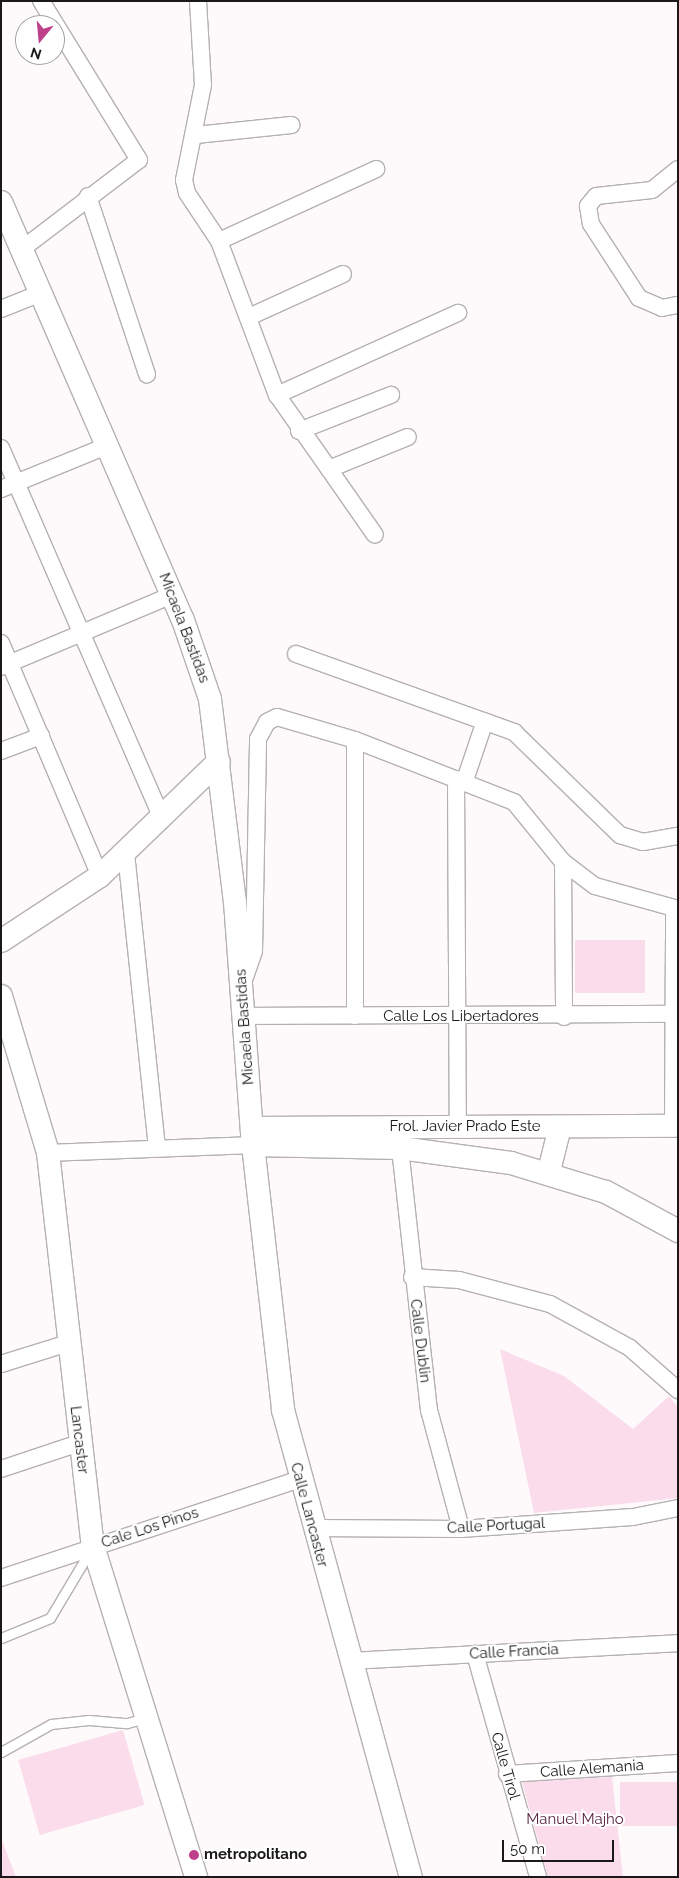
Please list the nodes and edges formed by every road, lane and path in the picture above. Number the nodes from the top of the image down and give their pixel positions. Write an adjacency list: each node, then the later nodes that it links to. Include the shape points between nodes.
1 (198, 1): 4 (street, via 203,85)
2 (43, 3): 7 (street, via 138,151 136,166)
3 (291, 125): 4 (street)
4 (196, 135): 9 (street, via 184,180 186,193)
5 (376, 169): 9 (street)
6 (678, 169): 13 (street, via 652,190 596,196 588,206 591,224 639,298 662,308)
7 (88, 196): 10 (street); 17 (street)
8 (1, 202): 10 (street, Micaela Bastidas)
9 (219, 240): 16 (street)
10 (22, 249): 12 (street, Micaela Bastidas)
11 (343, 274): 16 (street)
12 (41, 293): 14 (street); 22 (street, Micaela Bastidas)
13 (678, 305)
14 (1, 309)
15 (458, 313): 18 (street)
16 (251, 316): 18 (street)
17 (147, 374)
18 (277, 394): 20 (street)
19 (391, 395): 20 (street)
20 (299, 431): 24 (street)
21 (408, 437): 24 (street)
22 (109, 446): 25 (street); 27 (street, Micaela Bastidas)
23 (1, 448): 25 (street)
24 (329, 469): 26 (street)
25 (8, 485): 28 (street)
26 (375, 535)
27 (172, 595): 28 (street); 36 (street, Micaela Bastidas, via 205,680)
28 (83, 632): 31 (street); 38 (street)
29 (1, 643): 31 (street)
30 (296, 654): 32 (street)
31 (6, 665): 33 (street)
32 (484, 721): 37 (street); 39 (street, via 514,732 540,753 578,797 620,835 643,842)
33 (41, 736): 35 (street); 42 (street)
34 (355, 740): 37 (street); 45 (street, via 277,717 262,729 254,951); 49 (street)
35 (1, 751)
36 (219, 761): 38 (street); 45 (street, Micaela Bastidas)
37 (460, 781): 41 (street, via 514,802); 50 (street)
38 (162, 818): 40 (street)
39 (678, 836)
40 (126, 853): 42 (street); 56 (street)
41 (563, 862): 43 (street, via 595,886); 51 (street)
42 (100, 876): 44 (street)
43 (676, 909): 47 (street)
44 (1, 941)
45 (242, 984): 48 (street, Micaela Bastidas)
46 (1, 996): 58 (street, Lancaster)
47 (674, 1014): 51 (street, Calle Los Libertadores); 52 (street)
48 (244, 1016): 49 (street, Calle Los Libertadores); 55 (street, Micaela Bastidas)
49 (355, 1016): 50 (street, Calle Los Libertadores)
50 (456, 1017): 51 (street, Calle Los Libertadores); 54 (street)
51 (564, 1017)
52 (676, 1126): 53 (street, Frol. Javier Prado Este)
53 (560, 1127): 54 (street, Frol. Javier Prado Este); 59 (street)
54 (458, 1128): 55 (street, Frol. Javier Prado Este)
55 (252, 1136): 56 (street); 57 (street); 67 (street, Calle Lancaster, via 283,1410)
56 (157, 1148): 58 (street)
57 (400, 1148): 59 (street); 61 (street, Calle Dublin)
58 (48, 1153): 62 (street, Lancaster)
59 (549, 1171): 60 (street, via 606,1192)
60 (678, 1231)
61 (412, 1277): 64 (street, via 459,1280 550,1304 630,1348); 70 (street, Calle Dublin, via 429,1410)
62 (68, 1343): 63 (street); 65 (street, Lancaster)
63 (1, 1364)
64 (678, 1390)
65 (80, 1443): 66 (street); 71 (street, Lancaster)
66 (1, 1469)
67 (298, 1480): 69 (street, Calle Lancaster); 71 (street, Cale Los Pinos)
68 (678, 1508): 70 (street, Calle Portugal, via 633,1517)
69 (313, 1528): 70 (street, Calle Portugal); 76 (street, Calle Lancaster)
70 (461, 1529)
71 (93, 1546): 72 (street, Cale Los Pinos); 73 (lane, via 50,1618); 77 (street, Lancaster)
72 (1, 1578)
73 (1, 1638)
74 (678, 1643): 75 (street, Calle Francia)
75 (475, 1654): 76 (street, Calle Francia); 80 (street, Calle Tirol)
76 (349, 1661): 82 (street, Calle Lancaster)
77 (146, 1718): 78 (lane, via 127,1723 89,1720 51,1724); 81 (street, Lancaster)
78 (1, 1752)
79 (678, 1763): 80 (street, Calle Alemania)
80 (507, 1774): 83 (street, Calle Tirol)
81 (196, 1877)
82 (410, 1877)
83 (538, 1877)

